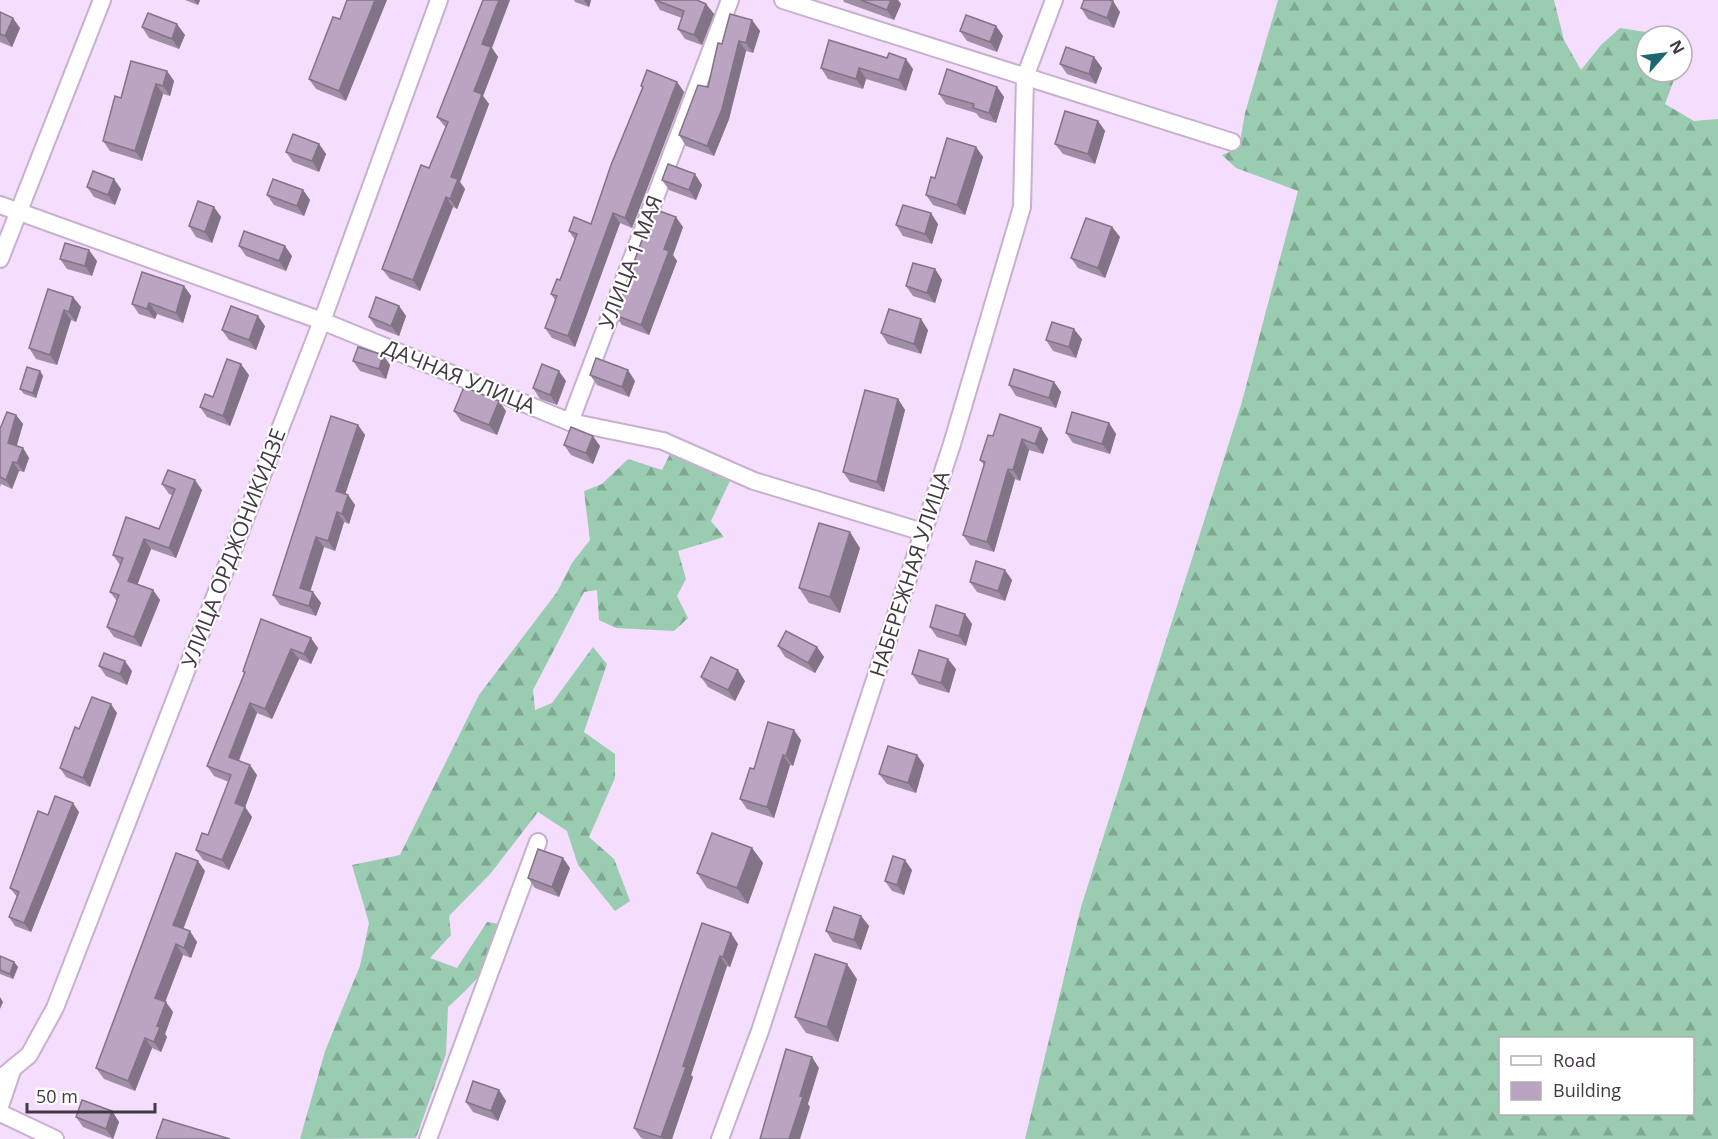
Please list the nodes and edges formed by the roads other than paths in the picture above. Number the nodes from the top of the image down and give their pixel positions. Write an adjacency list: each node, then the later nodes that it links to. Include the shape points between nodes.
1 (102, 0): 10 (street)
2 (438, 0): 12 (street, УЛИЦА ОРДЖОНИКИДЗЕ)
3 (730, 0): 13 (street, УЛИЦА 1 МАЯ)
4 (783, 0): 6 (street)
5 (1054, 0): 7 (street, НАБЕРЕЖНАЯ УЛИЦА)
6 (807, 4): 7 (street)
7 (1025, 77): 8 (street); 14 (street, НАБЕРЕЖНАЯ УЛИЦА, via 1022,207)
8 (1232, 142)
9 (0, 205): 10 (street, ДАЧНАЯ УЛИЦА)
10 (19, 211): 11 (street); 12 (street, ДАЧНАЯ УЛИЦА)
11 (0, 259)
12 (322, 321): 13 (street, ДАЧНАЯ УЛИЦА); 16 (street, УЛИЦА ОРДЖОНИКИДЗЕ, via 55,1008 29,1055)
13 (570, 422): 14 (street, ДАЧНАЯ УЛИЦА, via 663,441 754,481)
14 (923, 532): 22 (street, НАБЕРЕЖНАЯ УЛИЦА, via 760,1031)
15 (538, 842): 21 (street)
16 (14, 1068): 17 (street, УЛИЦА ОРДЖОНИКИДЗЕ); 18 (street)
17 (0, 1079)
18 (0, 1106)
19 (0, 1113): 20 (street)
20 (55, 1139)
21 (428, 1139)
22 (720, 1139)

